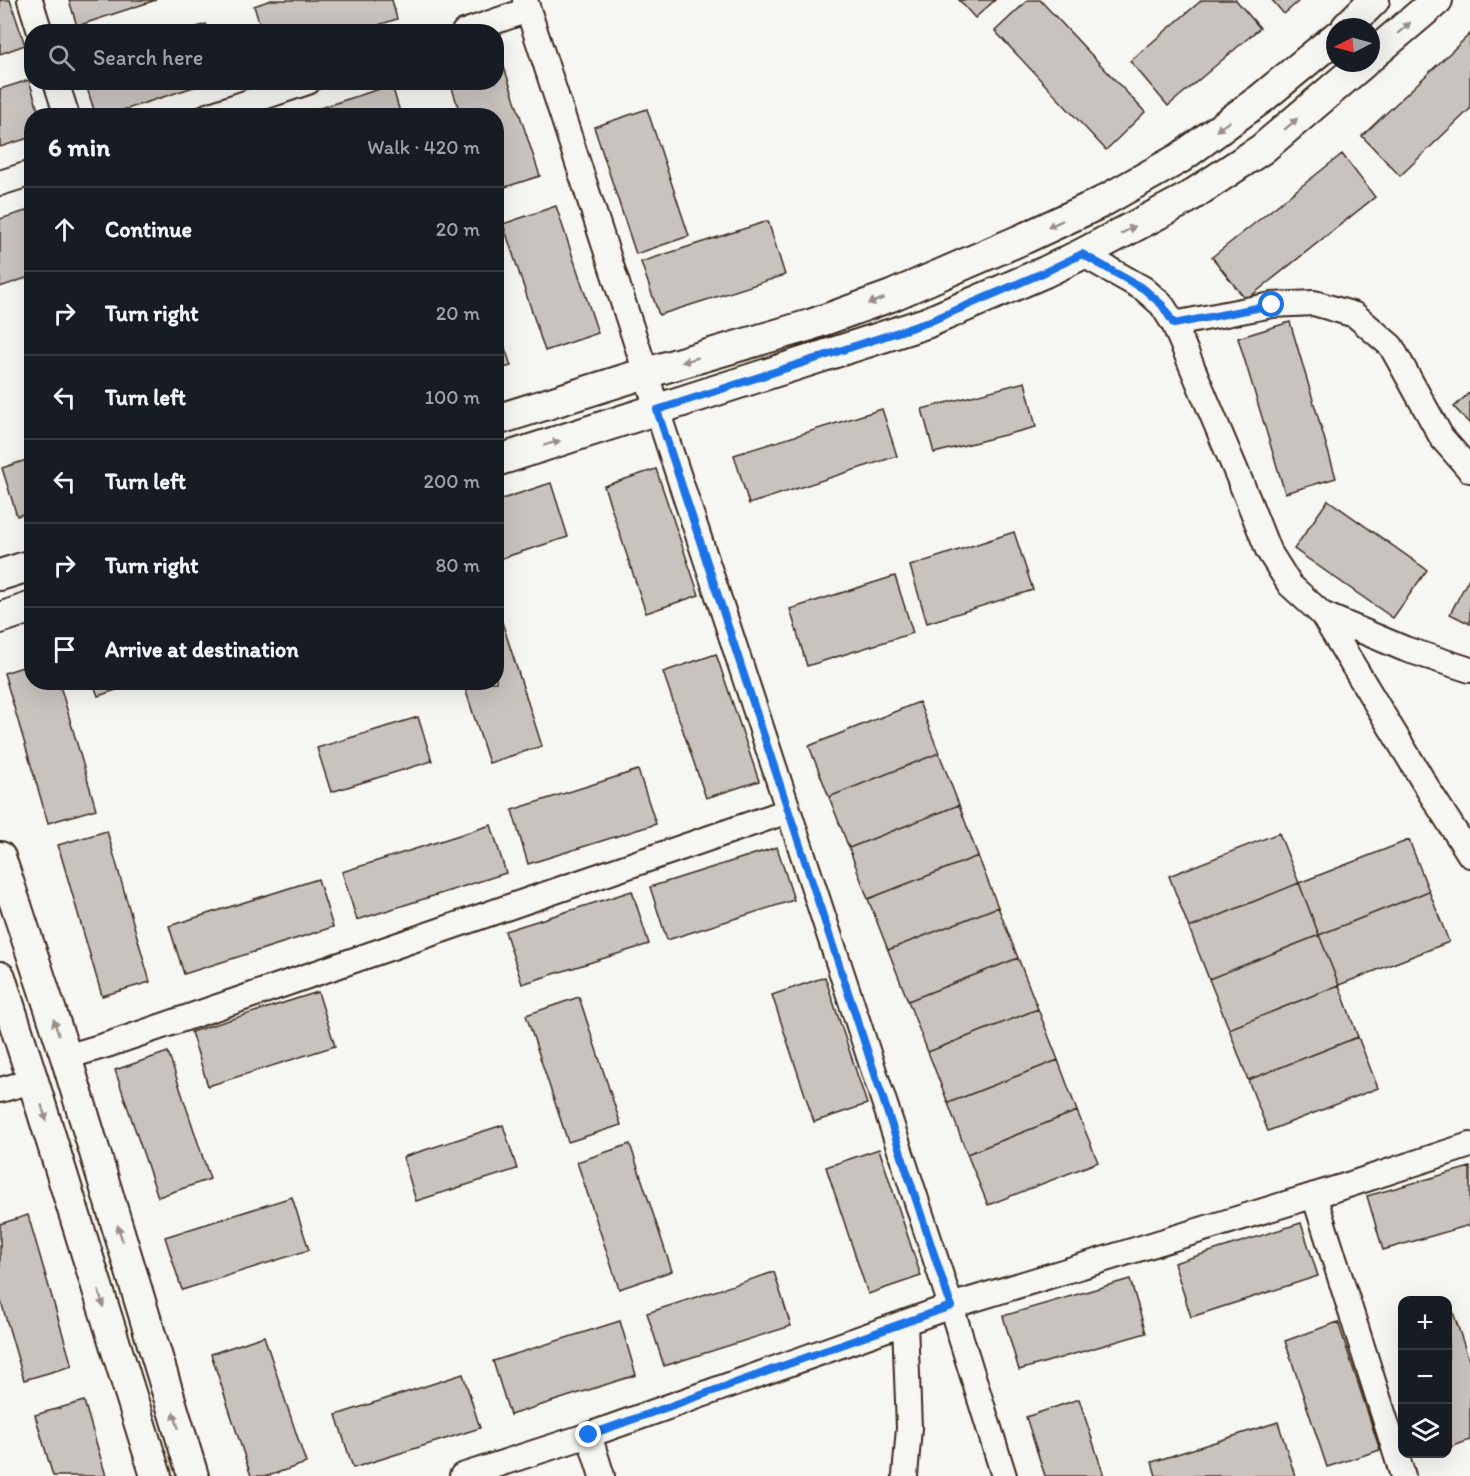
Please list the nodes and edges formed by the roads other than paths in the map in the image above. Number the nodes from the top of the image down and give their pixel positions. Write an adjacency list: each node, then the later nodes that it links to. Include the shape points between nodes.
1 (30, 0): 6 (street)
2 (1374, 0): 5 (street)
3 (1437, 0): 9 (street, one-way to 3)
4 (527, 5): 7 (street); 19 (street)
5 (1356, 18)
6 (38, 24)
7 (483, 24)
8 (1326, 46): 19 (street, one-way to 19, via 1262,99 1180,158 1100,203 891,296 810,325)
9 (1380, 48)
10 (1352, 72): 17 (street, one-way to 10, via 1186,199 1262,149)
11 (59, 90): 13 (street)
12 (284, 90): 14 (street)
13 (64, 108)
14 (231, 108)
15 (24, 176): 16 (street)
16 (0, 183)
17 (1082, 254): 18 (street, via 1144,289 1162,305); 20 (street, via 926,323)
18 (1174, 324): 23 (street, via 1272,305 1314,303 1355,315 1391,346 1442,438); 27 (street, via 1268,550 1290,585)
19 (646, 373): 20 (street); 21 (street)
20 (657, 410): 22 (street, one-way to 20); 30 (street)
21 (504, 417)
22 (504, 458)
23 (1470, 470)
24 (24, 568): 25 (street)
25 (0, 575)
26 (24, 610): 28 (street)
27 (1322, 614): 29 (street, via 1405,649); 31 (street)
28 (0, 618)
29 (1470, 670)
30 (788, 811): 34 (street); 39 (street)
31 (1470, 855)
32 (0, 857): 34 (street, one-way to 32)
33 (0, 977): 35 (street)
34 (66, 1057): 43 (street, one-way to 34)
35 (33, 1080): 36 (street); 42 (street, one-way to 42)
36 (0, 1090)
37 (1470, 1145): 38 (street)
38 (1314, 1195): 39 (street); 48 (street)
39 (951, 1306): 40 (street); 47 (street)
40 (905, 1323): 41 (street); 46 (street, via 909,1428)
41 (589, 1435): 44 (street); 45 (street)
42 (156, 1476)
43 (193, 1476)
44 (462, 1476)
45 (602, 1476)
46 (905, 1476)
47 (1004, 1476)
48 (1403, 1476)

